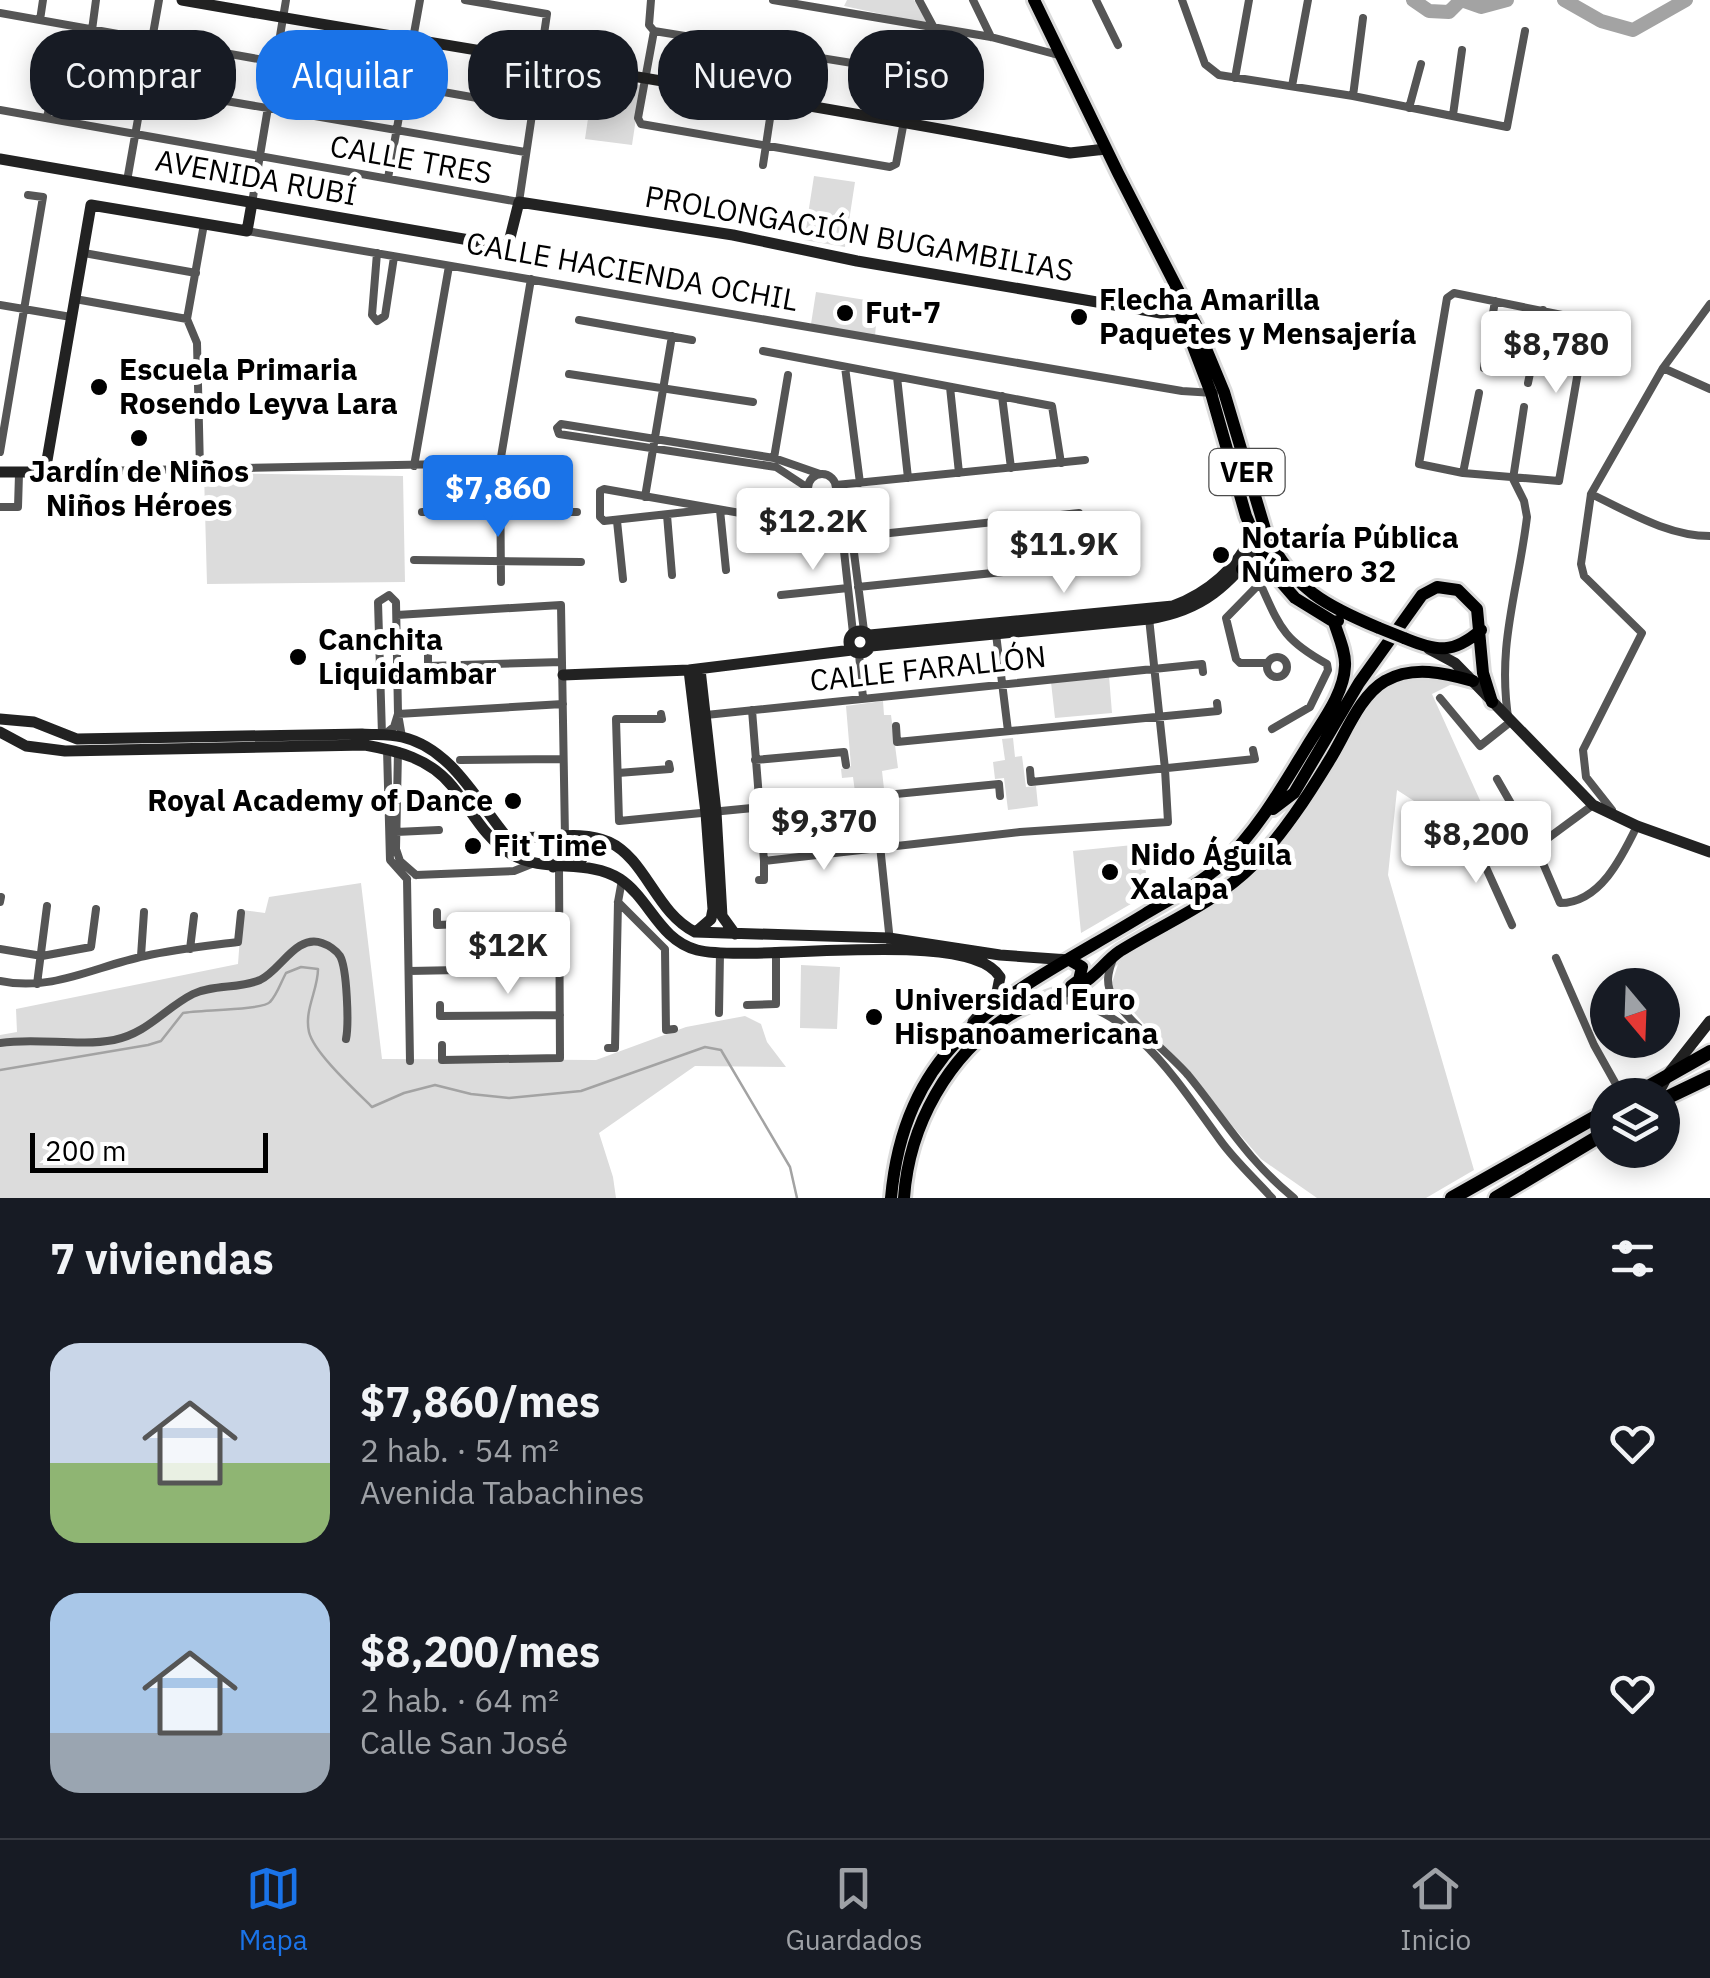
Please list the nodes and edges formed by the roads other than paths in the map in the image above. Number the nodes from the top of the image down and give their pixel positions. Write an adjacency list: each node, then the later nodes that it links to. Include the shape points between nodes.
1 (44, 0): 23 (street)
2 (96, 0): 26 (street)
3 (159, 0): 27 (street)
4 (182, 0): 21 (street)
5 (286, 0): 21 (street)
6 (420, 0): 30 (street)
7 (466, 0): 31 (street, via 547,14)
8 (651, 0): 24 (street)
9 (773, 0): 17 (street)
10 (841, 0): 19 (street)
11 (919, 0): 25 (street)
12 (973, 0): 34 (street)
13 (1096, 0): 35 (street)
14 (1182, 0): 42 (street, via 1205,64)
15 (1249, 0): 42 (street)
16 (1308, 0): 44 (street)
17 (781, 1): 19 (street)
18 (1036, 1): 37 (main road)
19 (834, 10): 25 (street)
20 (0, 13): 23 (street)
21 (283, 18): 28 (street); 29 (street)
22 (1363, 18): 45 (street)
23 (40, 20): 26 (street)
24 (652, 28): 32 (street); 41 (street)
25 (934, 28): 34 (street)
26 (92, 30)
27 (154, 30)
28 (281, 30)
29 (354, 30)
30 (415, 30)
31 (545, 30)
32 (663, 30)
33 (1525, 31): 50 (street, via 1507,127)
34 (991, 38): 37 (street)
35 (1118, 45)
36 (1462, 50): 50 (street)
37 (1062, 56): 62 (main road)
38 (828, 60): 58 (street, via 911,74)
39 (1420, 64): 47 (street)
40 (638, 76): 41 (street)
41 (644, 77): 43 (street); 61 (street, via 638,122)
42 (1235, 78): 44 (street)
43 (658, 79)
44 (1292, 86): 45 (street)
45 (1353, 96): 47 (street)
46 (828, 108): 58 (street)
47 (1409, 108): 50 (street)
48 (0, 110): 49 (street, CALLE TRES)
49 (30, 115)
50 (1453, 115)
51 (57, 120): 60 (street, CALLE TRES)
52 (138, 120): 60 (street)
53 (266, 120): 64 (street)
54 (326, 120): 59 (street)
55 (398, 120): 59 (street)
56 (531, 120): 63 (street)
57 (771, 120): 61 (street)
58 (904, 122): 61 (street, via 894,166); 62 (street, via 1070,153)
59 (396, 132): 63 (street); 67 (street)
60 (135, 134): 64 (street, CALLE TRES); 68 (street)
61 (767, 145): 66 (street)
62 (1106, 149): 86 (main road)
63 (526, 152): 70 (street)
64 (260, 156): 67 (street, CALLE TRES); 71 (street)
65 (0, 159): 68 (street, AVENIDA RUBÍ)
66 (763, 164)
67 (388, 178): 70 (street, CALLE TRES)
68 (127, 180): 71 (street, AVENIDA RUBÍ)
69 (28, 195): 84 (street, via 43,197)
70 (519, 202): 71 (street, AVENIDA RUBÍ, via 504,246); 86 (street, PROLONGACIÓN BUGAMBILIAS, via 1161,313)
71 (252, 203): 73 (street)
72 (204, 224): 73 (street, CALLE HACIENDA OCHIL); 75 (street, CALLE HACIENDA OCHIL, via 90,205); 78 (street)
73 (247, 231): 74 (street, CALLE HACIENDA OCHIL)
74 (377, 253): 76 (street, CALLE HACIENDA OCHIL); 76 (street, via 372,315 378,320 385,316)
75 (84, 254): 78 (street); 80 (street)
76 (394, 256): 77 (street, CALLE HACIENDA OCHIL)
77 (449, 266): 79 (street, CALLE HACIENDA OCHIL); 115 (street)
78 (196, 274): 88 (street)
79 (531, 279): 103 (street, CALLE HACIENDA OCHIL); 113 (street)
80 (75, 299): 87 (street); 88 (street)
81 (1494, 301): 85 (street); 94 (street); 123 (street, via 1450,294 1437,352 1418,461)
82 (1710, 304): 95 (street)
83 (0, 305): 84 (street)
84 (24, 309): 87 (street); 109 (street)
85 (1542, 310): 99 (street); 125 (street, via 1588,323 1562,478)
86 (1185, 311): 103 (main road, VER)
87 (72, 317): 119 (street)
88 (187, 319): 116 (street, via 197,343)
89 (579, 320): 90 (street)
90 (672, 336): 91 (street); 101 (street)
91 (692, 340)
92 (763, 351): 93 (street)
93 (844, 367): 98 (street); 126 (street)
94 (1484, 368)
95 (1663, 368): 102 (street); 129 (street)
96 (569, 374): 101 (street)
97 (788, 374): 111 (street)
98 (897, 376): 100 (street); 124 (street)
99 (1528, 383)
100 (950, 386): 105 (street); 120 (street)
101 (662, 388): 106 (street); 108 (street)
102 (1710, 389)
103 (1217, 393): 143 (main road, VER)
104 (1479, 393): 123 (street)
105 (1002, 396): 114 (street, via 1054,409); 117 (street)
106 (752, 402)
107 (1524, 407): 125 (street)
108 (654, 444): 108 (street, via 560,424 558,428 560,434); 110 (street); 130 (street)
109 (0, 452)
110 (744, 458): 111 (street); 127 (street)
111 (774, 458): 122 (street)
112 (1086, 460): 114 (street)
113 (500, 463): 115 (street); 134 (street)
114 (1060, 463): 117 (street)
115 (414, 466): 116 (street)
116 (200, 468): 119 (street)
117 (1011, 468): 120 (street)
118 (0, 472): 121 (street)
119 (44, 472): 121 (street)
120 (959, 473): 124 (street)
121 (19, 474): 132 (street, via 18,507)
122 (820, 474): 127 (street); 128 (street, via 829,475)
123 (1463, 474): 125 (street)
124 (908, 478): 126 (street)
125 (1513, 479): 188 (street, via 1526,517 1503,663)
126 (860, 483): 128 (street)
127 (808, 488): 131 (street)
128 (836, 490): 131 (street); 142 (street)
129 (1592, 494): 141 (street, via 1662,527); 215 (street, via 1584,576 1642,633 1582,750 1586,777)
130 (645, 497): 133 (street); 140 (street, via 601,490 601,520)
131 (820, 502): 148 (street, via 837,522)
132 (0, 507)
133 (717, 509): 138 (street); 139 (street); 150 (street)
134 (499, 511): 135 (street); 136 (street); 144 (street)
135 (422, 512)
136 (577, 512)
137 (1079, 513): 142 (street)
138 (746, 514)
139 (666, 515): 140 (street); 152 (street)
140 (617, 521): 153 (street)
141 (1710, 536)
142 (852, 537): 148 (street)
143 (1259, 539): 149 (street); 151 (main road, VER); 157 (main road, VER); 159 (street, via 1206,590)
144 (501, 559): 145 (street); 146 (street); 154 (street)
145 (414, 560)
146 (581, 562)
147 (1089, 563): 156 (street)
148 (851, 564): 156 (street)
149 (1242, 569): 151 (main road); 159 (street, via 1184,613)
150 (726, 570)
151 (1270, 570): 155 (street); 157 (main road, VER)
152 (672, 575)
153 (623, 579)
154 (501, 582)
155 (1259, 582): 169 (street, via 1226,618 1236,659); 190 (street, via 1282,632 1328,670 1310,708)
156 (853, 587): 158 (street); 165 (street)
157 (1299, 592): 161 (main road, VER); 162 (main road, VER)
158 (781, 595)
159 (1148, 614): 164 (street); 165 (street); 171 (street)
160 (397, 615): 170 (street, via 562,606); 182 (street); 193 (street, via 394,597 383,596)
161 (1355, 618): 162 (main road); 166 (main road, bridge)
162 (1334, 622): 214 (main road, via 1342,680)
163 (1481, 630): 166 (main road, via 1450,649); 178 (main road); 201 (main road, via 1477,609 1458,590 1437,587 1422,595 1359,683)
164 (996, 634): 165 (street); 175 (street)
165 (864, 636): 168 (street, via 866,652); 168 (street, via 849,644)
166 (1425, 646): 174 (street)
167 (428, 652): 170 (street, via 428,666)
168 (856, 652): 172 (street); 176 (street)
169 (1267, 662)
170 (563, 668): 172 (street); 180 (street)
171 (1155, 668): 173 (street, CALLE FARALLÓN, via 1202,664); 175 (street, CALLE FARALLÓN); 185 (street)
172 (694, 669): 184 (street); 212 (street)
173 (1203, 672)
174 (1473, 681): 178 (street); 201 (main road, via 1428,671 1384,682)
175 (1002, 683): 176 (street, CALLE FARALLÓN); 191 (street)
176 (864, 698): 181 (street, CALLE FARALLÓN)
177 (1440, 698): 188 (street, via 1480,746)
178 (1492, 702): 188 (street)
179 (1217, 703): 185 (street, via 1218,711)
180 (563, 704): 182 (street); 198 (street)
181 (752, 710): 184 (street, CALLE FARALLÓN); 200 (street)
182 (398, 714): 193 (street); 194 (street)
183 (662, 714): 206 (street, via 616,719)
184 (706, 715): 212 (street)
185 (1160, 716): 191 (street); 204 (street)
186 (0, 719): 187 (street)
187 (30, 723): 193 (street, via 77,739); 195 (street)
188 (1510, 723): 210 (street)
189 (896, 726): 191 (street, via 897,742)
190 (1272, 729)
191 (1008, 730)
192 (0, 732): 195 (street)
193 (382, 735): 194 (street)
194 (402, 736): 220 (street, via 458,772 506,836)
195 (26, 746): 196 (street)
196 (392, 750): 219 (street); 226 (street, via 433,768 488,835); 229 (street, via 390,860)
197 (1254, 750): 204 (street, via 1255,758)
198 (563, 758): 199 (street); 220 (street)
199 (460, 760)
200 (755, 760): 203 (street, via 844,752); 211 (street)
201 (1321, 763): 214 (main road); 245 (main road, via 1274,841 1230,886)
202 (669, 764): 206 (street, via 670,770)
203 (846, 765)
204 (1165, 769): 205 (street, via 1031,782); 222 (street, via 1168,822)
205 (1030, 770)
206 (618, 773): 212 (street, via 620,822)
207 (1497, 779): 216 (street)
208 (1000, 796): 209 (street, via 999,784)
209 (875, 798): 211 (street); 222 (street)
210 (1592, 804): 215 (street); 223 (street)
211 (760, 809): 212 (street); 225 (street)
212 (711, 813): 242 (street, via 713,909); 244 (street, via 722,916)
213 (1487, 815): 221 (street)
214 (1264, 816): 235 (main road, via 1220,866)
215 (1618, 817): 217 (street)
216 (1522, 822): 221 (street); 223 (street)
217 (1637, 826): 223 (street, via 1606,878 1584,897 1560,903); 224 (street)
218 (439, 830): 219 (street)
219 (396, 832): 229 (street, via 400,861)
220 (565, 838): 227 (street, via 582,846); 228 (street, via 550,849); 242 (street, via 611,842 678,924)
221 (1498, 838): 241 (street, via 1478,850)
222 (881, 847): 225 (street); 246 (street)
223 (1536, 847)
224 (1710, 852)
225 (764, 860): 231 (street)
226 (534, 864): 228 (street); 229 (street)
227 (576, 866): 228 (street); 230 (street)
228 (556, 867): 240 (street)
229 (412, 877): 259 (street)
230 (622, 880): 232 (street); 251 (street, via 678,942)
231 (759, 880)
232 (618, 902): 270 (street, via 665,949 666,1030); 274 (street, via 615,1048)
233 (47, 906): 254 (street)
234 (96, 909): 254 (street, via 91,947)
235 (1152, 910): 245 (main road, via 1162,910 1165,918); 257 (main road)
236 (144, 912): 255 (street)
237 (437, 912): 240 (street, via 438,924)
238 (241, 913): 248 (street, via 238,942)
239 (194, 916): 248 (street)
240 (558, 920): 258 (street)
241 (1512, 925)
242 (695, 932): 243 (street)
243 (715, 933): 244 (street); 251 (street)
244 (735, 934): 246 (street)
245 (1142, 938): 253 (main road)
246 (890, 944): 247 (street); 250 (street)
247 (909, 946): 257 (street); 268 (street, via 992,966 1000,978 997,992)
248 (190, 948): 255 (street)
249 (0, 949): 254 (street)
250 (776, 951): 252 (street); 265 (street, via 776,1004)
251 (704, 952): 252 (street)
252 (720, 953): 266 (street)
253 (1115, 954): 262 (main road, via 1090,980); 290 (street, via 1108,978 1112,996 1188,1075 1267,1176)
254 (42, 956): 261 (street)
255 (142, 956): 261 (street)
256 (1556, 958): 281 (street)
257 (1070, 960): 262 (main road, via 1082,974); 268 (main road)
258 (559, 968): 259 (street); 267 (street)
259 (409, 971): 277 (street)
260 (0, 981): 261 (street)
261 (37, 984)
262 (1066, 991): 263 (main road)
263 (1041, 998): 278 (main road, via 991,1028); 289 (street, via 1098,1009 1155,1055)
264 (440, 1004): 267 (street, via 440,1016)
265 (747, 1005)
266 (719, 1013)
267 (560, 1014): 273 (street, via 560,1058 442,1060)
268 (973, 1022): 275 (main road)
269 (1710, 1022): 279 (street)
270 (674, 1030)
271 (346, 1039): 272 (street, via 342,962 317,940 301,944 260,980 190,996 118,1039)
272 (0, 1043)
273 (442, 1044)
274 (608, 1048)
275 (947, 1050): 278 (main road, via 940,1066); 287 (main road, via 924,1081 906,1124)
276 (1710, 1052): 279 (highway)
277 (410, 1061)
278 (948, 1072): 288 (main road, via 922,1120)
279 (1669, 1073): 282 (highway); 283 (street)
280 (1710, 1077): 284 (highway)
281 (1612, 1078)
282 (1661, 1078)
283 (1666, 1078)
284 (1680, 1091)
285 (1590, 1120): 291 (highway)
286 (1590, 1142): 292 (highway)
287 (890, 1198)
288 (904, 1198)
289 (1272, 1198)
290 (1294, 1198)
291 (1452, 1198)
292 (1496, 1198)

